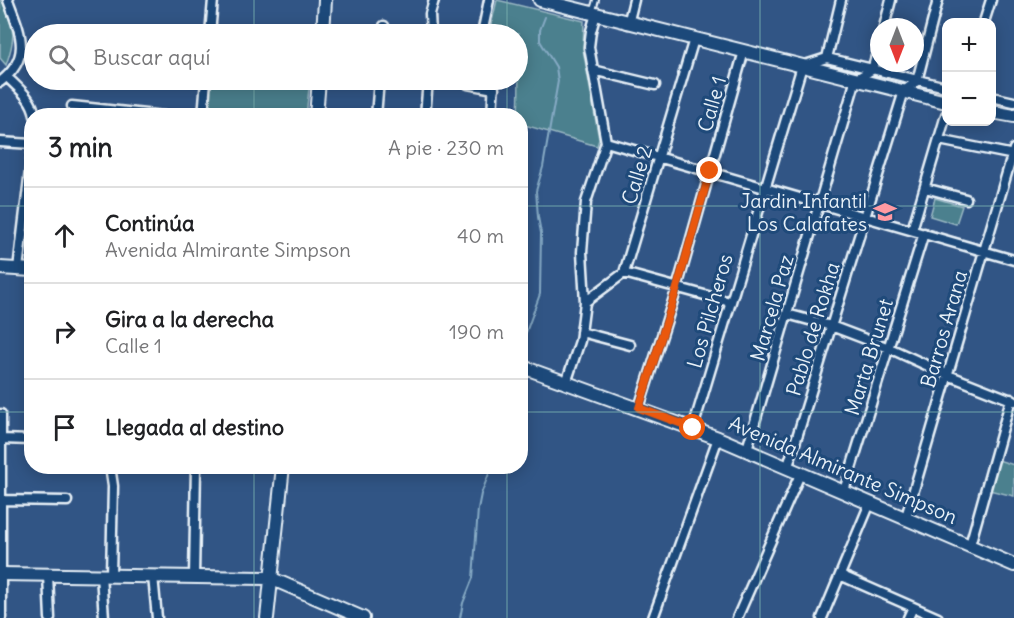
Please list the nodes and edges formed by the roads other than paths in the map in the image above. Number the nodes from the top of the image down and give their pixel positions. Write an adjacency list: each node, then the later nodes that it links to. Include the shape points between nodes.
1 (8, 0): 29 (street, via 19,26 21,45 18,61)
2 (213, 0): 16 (street)
3 (325, 0): 17 (street)
4 (434, 0): 18 (street)
5 (489, 0): 19 (street)
6 (596, 0): 13 (lane)
7 (634, 0): 20 (street)
8 (841, 0): 23 (street)
9 (891, 0): 14 (street)
10 (938, 0): 31 (street)
11 (991, 0): 15 (street)
12 (544, 1): 13 (street)
13 (594, 14): 20 (street); 26 (street, via 590,47)
14 (886, 18)
15 (985, 18)
16 (211, 24)
17 (323, 24)
18 (430, 24)
19 (484, 24)
20 (628, 24): 21 (street)
21 (694, 39): 22 (street); 59 (street, Calle 2)
22 (744, 51): 24 (street); 60 (street, Calle 1)
23 (827, 58): 24 (street); 25 (street)
24 (802, 66): 30 (street); 61 (street, Los Pilcheros)
25 (870, 69)
26 (593, 70): 32 (street); 56 (street)
27 (870, 71): 30 (street)
28 (880, 72): 31 (street)
29 (4, 79): 44 (street, via 26,95)
30 (856, 79): 39 (street); 64 (street, Marcela Paz)
31 (917, 81): 33 (street); 39 (street)
32 (655, 85)
33 (942, 86)
34 (205, 90): 46 (street)
35 (318, 90): 47 (street)
36 (378, 90): 48 (street)
37 (427, 90): 49 (street)
38 (494, 90): 50 (street)
39 (904, 91): 41 (street); 65 (street, Pablo de Rokha)
40 (996, 98): 42 (street)
41 (942, 101)
42 (1014, 102)
43 (72, 106): 45 (street)
44 (33, 108)
45 (90, 108)
46 (204, 108)
47 (317, 108)
48 (376, 108)
49 (426, 108)
50 (492, 108)
51 (996, 113): 52 (street)
52 (1014, 116)
53 (943, 126): 54 (street)
54 (939, 140): 58 (street); 62 (street)
55 (1, 141): 57 (street)
56 (606, 142): 59 (street); 76 (street, via 586,202 582,252)
57 (24, 143)
58 (1014, 153): 69 (street, Barros Arana)
59 (659, 156): 60 (street); 74 (street, Calle 2)
60 (710, 171): 61 (street); 75 (street, Calle 1)
61 (764, 187): 64 (street); 77 (street, Los Pilcheros)
62 (925, 188): 63 (street); 67 (street)
63 (966, 200)
64 (819, 203): 65 (street); 78 (street, Marcela Paz)
65 (865, 216): 67 (street); 79 (street, Pablo de Rokha)
66 (24, 220): 72 (street)
67 (912, 230): 68 (street)
68 (924, 233): 69 (street); 82 (street, Marta Brunet)
69 (984, 252): 70 (street); 84 (street, Barros Arana)
70 (1014, 260)
71 (0, 268): 72 (street)
72 (18, 269): 73 (street)
73 (24, 269)
74 (624, 273): 75 (street); 76 (street)
75 (677, 288): 77 (street); 87 (street, Calle 1)
76 (585, 302): 80 (street)
77 (730, 302): 89 (street, Los Pilcheros)
78 (787, 315): 79 (street); 93 (street, Marcela Paz)
79 (831, 326): 82 (street); 94 (street, Pablo de Rokha)
80 (581, 333): 81 (street); 85 (street)
81 (630, 345)
82 (889, 348): 84 (street); 99 (street, Marta Brunet)
83 (528, 369): 85 (street, Avenida Almirante Simpson)
84 (948, 375): 86 (street); 103 (street, Barros Arana)
85 (566, 383): 87 (street, Avenida Almirante Simpson)
86 (1012, 400): 104 (street)
87 (639, 408): 89 (street, Avenida Almirante Simpson)
88 (1, 414): 91 (street)
89 (693, 428): 90 (street, Avenida Almirante Simpson)
90 (718, 438): 93 (street, Avenida Almirante Simpson); 120 (street)
91 (0, 439): 92 (street); 100 (street)
92 (24, 440)
93 (747, 449): 94 (street, Avenida Almirante Simpson)
94 (788, 466): 95 (street, Avenida Almirante Simpson)
95 (801, 472): 99 (street, Avenida Almirante Simpson); 121 (street)
96 (111, 474): 108 (street)
97 (196, 474): 111 (street)
98 (282, 474): 112 (street)
99 (844, 491): 102 (street, Avenida Almirante Simpson)
100 (0, 500): 101 (street); 106 (street)
101 (67, 501)
102 (870, 503): 103 (street, Avenida Almirante Simpson); 109 (street)
103 (906, 517): 104 (street, Avenida Almirante Simpson)
104 (970, 545): 105 (street, Avenida Almirante Simpson)
105 (1014, 565)
106 (0, 574): 107 (street); 114 (street)
107 (48, 575): 108 (street); 115 (street)
108 (106, 575): 110 (street); 116 (street)
109 (840, 575): 113 (street); 122 (street)
110 (153, 576): 111 (street); 117 (street)
111 (194, 577): 112 (street)
112 (270, 578): 118 (street); 119 (street)
113 (913, 607): 123 (street); 124 (street)
114 (1, 618)
115 (50, 618)
116 (104, 618)
117 (157, 618)
118 (267, 618)
119 (363, 618)
120 (653, 618)
121 (737, 618)
122 (822, 618)
123 (908, 618)
124 (938, 618)

